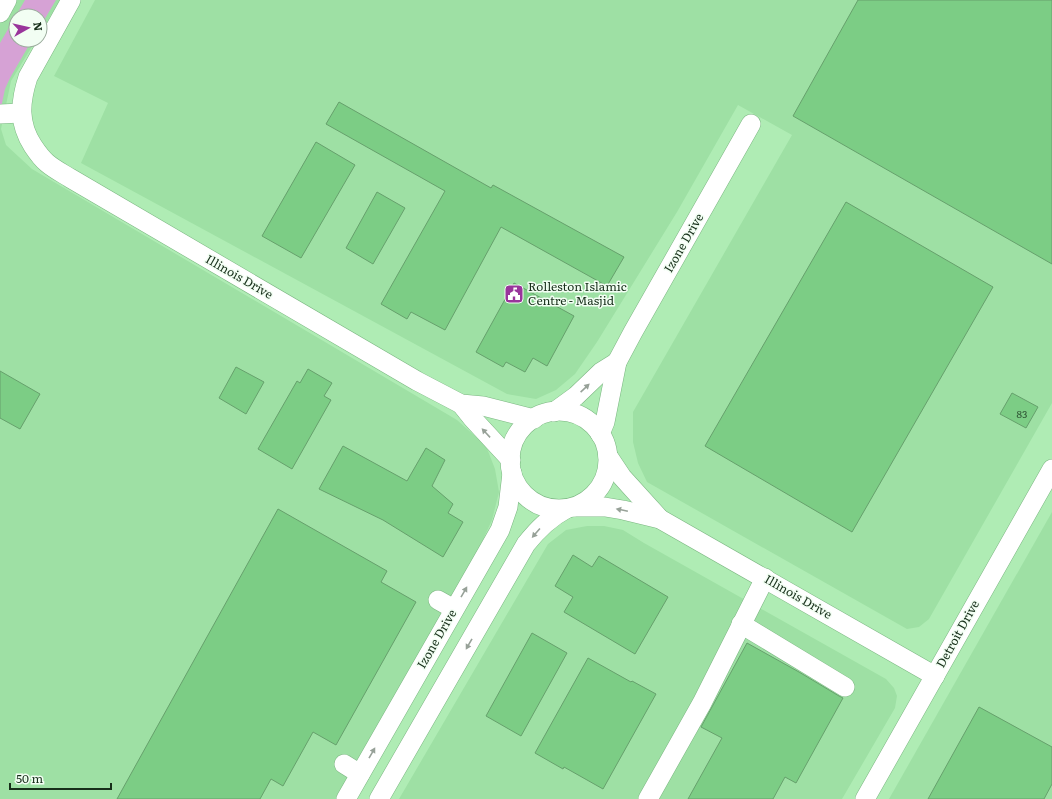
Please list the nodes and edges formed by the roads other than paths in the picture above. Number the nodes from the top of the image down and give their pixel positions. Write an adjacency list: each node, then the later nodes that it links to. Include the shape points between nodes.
1 (7, 0): 3 (street)
2 (71, 0): 4 (street, Illinois Drive, via 28,77 21,101)
3 (0, 12)
4 (22, 113): 5 (street); 8 (street, Illinois Drive, via 27,137 45,162)
5 (0, 114)
6 (751, 124): 7 (street, Izone Drive, via 685,228 628,329)
7 (617, 362): 9 (street, Izone Drive, one-way to 7); 11 (street, Izone Drive, via 605,422)
8 (461, 404): 10 (street, Illinois Drive, via 483,406); 13 (street, Illinois Drive, one-way to 8)
9 (554, 412): 10 (street); 11 (street, via 580,416 592,424)
10 (534, 419): 13 (street, via 521,430 514,444)
11 (600, 434): 12 (street)
12 (608, 456): 15 (street, via 608,467 600,487 585,502); 16 (street, Illinois Drive, via 622,477)
13 (512, 467): 15 (street, via 518,486 527,497 539,505 552,509); 19 (street, Izone Drive, one-way to 13, via 500,530 508,507)
14 (1052, 469): 21 (street, Detroit Drive)
15 (571, 508): 16 (street, Illinois Drive, one-way to 15, via 605,507); 26 (street, one-way to 26, via 542,525 526,544)
16 (660, 519): 17 (street, Illinois Drive)
17 (765, 578): 20 (street); 21 (street, Illinois Drive)
18 (438, 600): 19 (street)
19 (454, 609): 24 (street, Izone Drive, one-way to 19)
20 (742, 624): 22 (street); 27 (street, via 702,703)
21 (935, 676): 28 (street, Detroit Drive)
22 (845, 687)
23 (344, 764): 24 (street)
24 (360, 774): 25 (street, Izone Drive)
25 (346, 799)
26 (379, 799)
27 (648, 799)
28 (865, 799)

